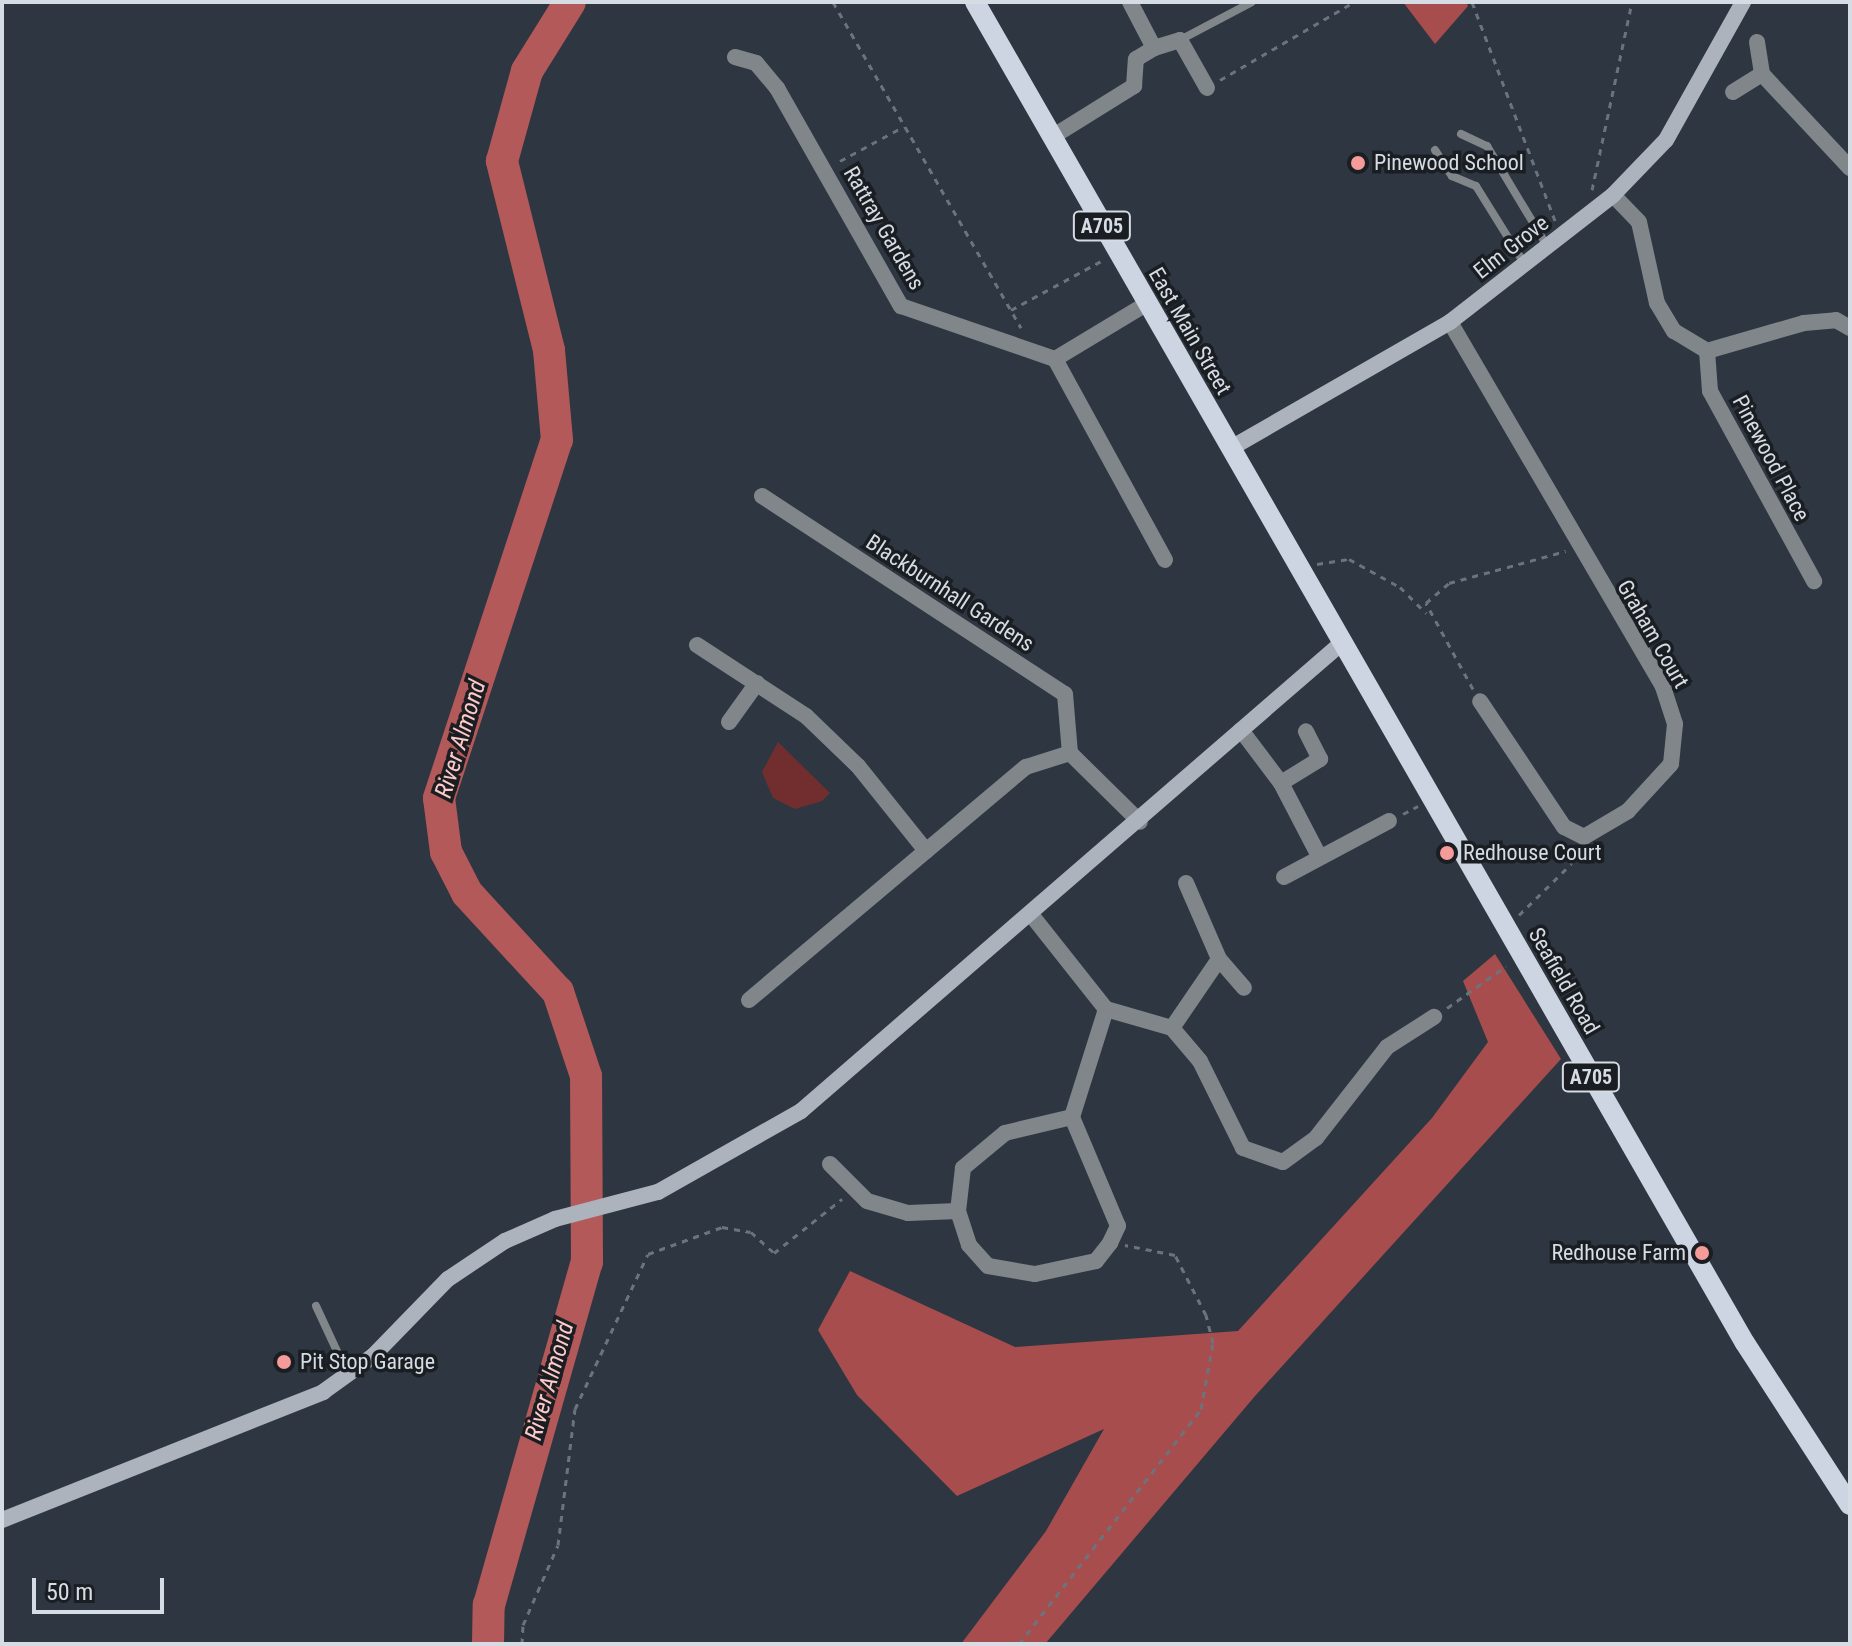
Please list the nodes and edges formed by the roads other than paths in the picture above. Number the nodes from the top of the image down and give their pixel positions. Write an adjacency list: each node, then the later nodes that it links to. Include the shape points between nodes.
1 (975, 2): 13 (main road, East Main Street / A705)
2 (1130, 2): 7 (street)
3 (1252, 2): 5 (lane)
4 (1743, 2): 16 (street, Elm Grove, via 1666,140)
5 (1180, 40): 7 (street); 10 (street)
6 (1757, 42): 9 (street)
7 (1154, 48): 13 (street, via 1136,59 1134,86)
8 (735, 57): 23 (street, Rattray Gardens, via 756,63 777,88 901,306 931,322 1033,348)
9 (1762, 74): 11 (street); 15 (street)
10 (1207, 88)
11 (1733, 92)
12 (1461, 134): 17 (lane, via 1487,146)
13 (1052, 137): 19 (main road, East Main Street / A705)
14 (1435, 150): 18 (lane, via 1452,176 1476,186)
15 (1850, 168)
16 (1613, 195): 17 (street, Elm Grove); 22 (street, via 1639,222 1657,303 1674,331)
17 (1554, 241): 18 (street, Elm Grove)
18 (1525, 264): 20 (street, Elm Grove)
19 (1146, 304): 23 (street); 24 (main road, East Main Street / A705)
20 (1450, 322): 24 (street, Elm Grove); 31 (street, Graham Court, via 1663,687 1675,724 1671,764 1601,831 1575,832 1537,790)
21 (1850, 328): 22 (street, via 1836,320 1804,323)
22 (1707, 351): 27 (street, Pinewood Place, via 1710,391)
23 (1055, 359): 26 (street)
24 (1231, 448): 28 (main road, East Main Street / A705)
25 (762, 496): 35 (street, Blackburnhall Gardens, via 1065,694)
26 (1165, 560)
27 (1814, 581)
28 (1344, 641): 33 (street); 55 (main road, Seafield Road / A705, via 1745,1343)
29 (697, 645): 30 (street)
30 (757, 683): 32 (street); 39 (street, via 806,716 858,766)
31 (1480, 701)
32 (729, 722)
33 (1241, 730): 36 (street); 38 (street)
34 (1306, 731): 36 (street, via 1320,759)
35 (1070, 753): 38 (street); 39 (street, via 1026,767)
36 (1281, 783): 40 (street)
37 (1389, 821): 40 (street)
38 (1140, 822): 43 (street)
39 (926, 851): 46 (street)
40 (1319, 856): 41 (street)
41 (1284, 877)
42 (1186, 883): 44 (street)
43 (1033, 917): 47 (street); 54 (street, via 801,1111 687,1178 628,1202 574,1213 480,1255)
44 (1219, 959): 45 (street); 49 (street)
45 (1244, 988)
46 (749, 1000)
47 (1106, 1009): 49 (street); 50 (street)
48 (1434, 1017): 49 (street, via 1387,1047 1316,1138 1283,1162 1243,1148 1200,1061)
49 (1172, 1028)
50 (1072, 1117): 52 (street, via 1005,1133 963,1168); 52 (street, via 1118,1226 1096,1261 1035,1274 988,1266 969,1245)
51 (830, 1164): 52 (street, via 867,1201 908,1213)
52 (958, 1211)
53 (316, 1306): 54 (lane)
54 (348, 1376): 56 (street, via 293,1406)
55 (1850, 1505)
56 (2, 1520)

